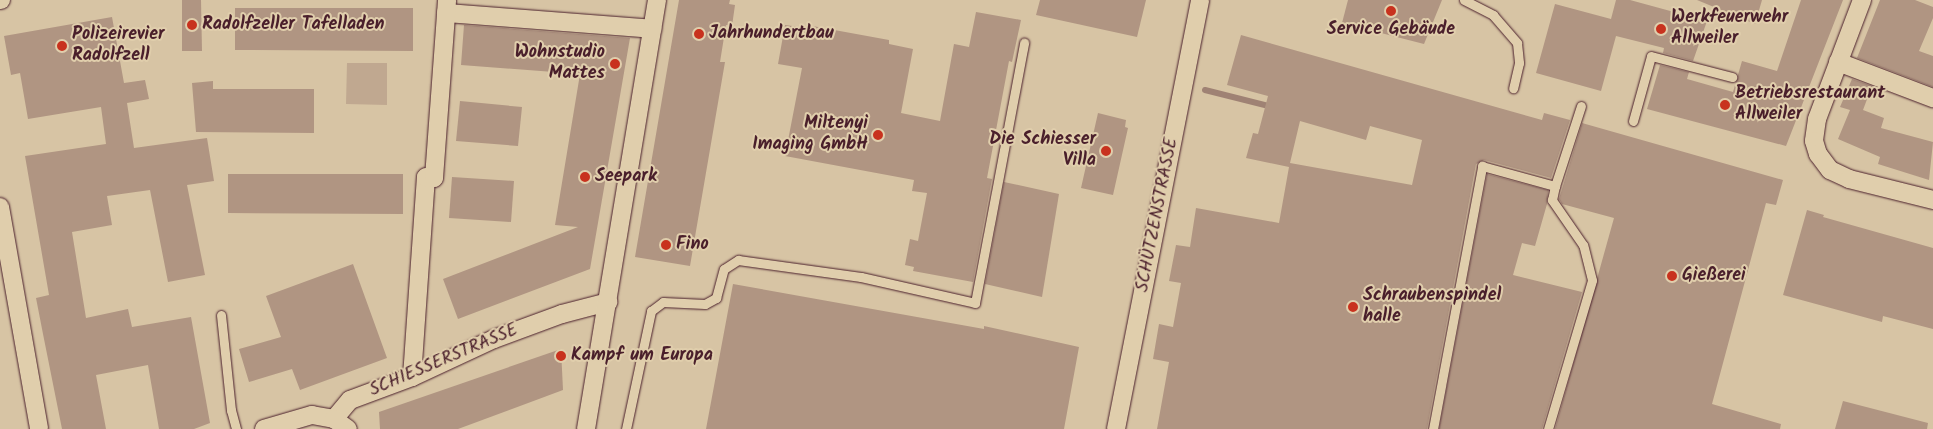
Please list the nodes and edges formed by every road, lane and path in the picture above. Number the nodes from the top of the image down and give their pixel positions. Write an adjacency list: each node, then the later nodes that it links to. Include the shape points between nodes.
1 (656, 0): 6 (street)
2 (1200, 0): 26 (street, SCHÜTZENSTRASSE)
3 (1862, 0): 8 (street)
4 (1468, 1): 10 (lane, via 1493,15 1517,43 1519,63)
5 (446, 6): 6 (street); 19 (street, via 434,178 426,177)
6 (652, 29): 17 (street)
7 (1024, 43): 25 (lane, via 975,303 861,277 738,260 724,268 716,298 705,304 663,302 651,311)
8 (1838, 62): 11 (street); 15 (street, via 1817,118 1814,141 1818,154 1830,170 1849,179)
9 (1732, 77): 13 (lane, via 1651,56)
10 (1513, 88)
11 (1933, 98)
12 (1580, 106): 14 (lane)
13 (1633, 121)
14 (1555, 186): 27 (lane, via 1482,166); 28 (lane, via 1552,200 1583,246 1592,280)
15 (1933, 200)
16 (0, 207): 21 (street)
17 (608, 302): 19 (street, SCHIESSERSTRASSE, via 562,314 494,339); 24 (street)
18 (221, 315): 22 (lane)
19 (412, 377): 20 (street, SCHIESSERSTRASSE, via 350,400)
20 (341, 424): 23 (street, SCHIESSERSTRASSE, via 312,415)
21 (39, 429)
22 (236, 429)
23 (264, 429)
24 (586, 429)
25 (626, 429)
26 (1116, 429)
27 (1433, 429)
28 (1548, 429)

